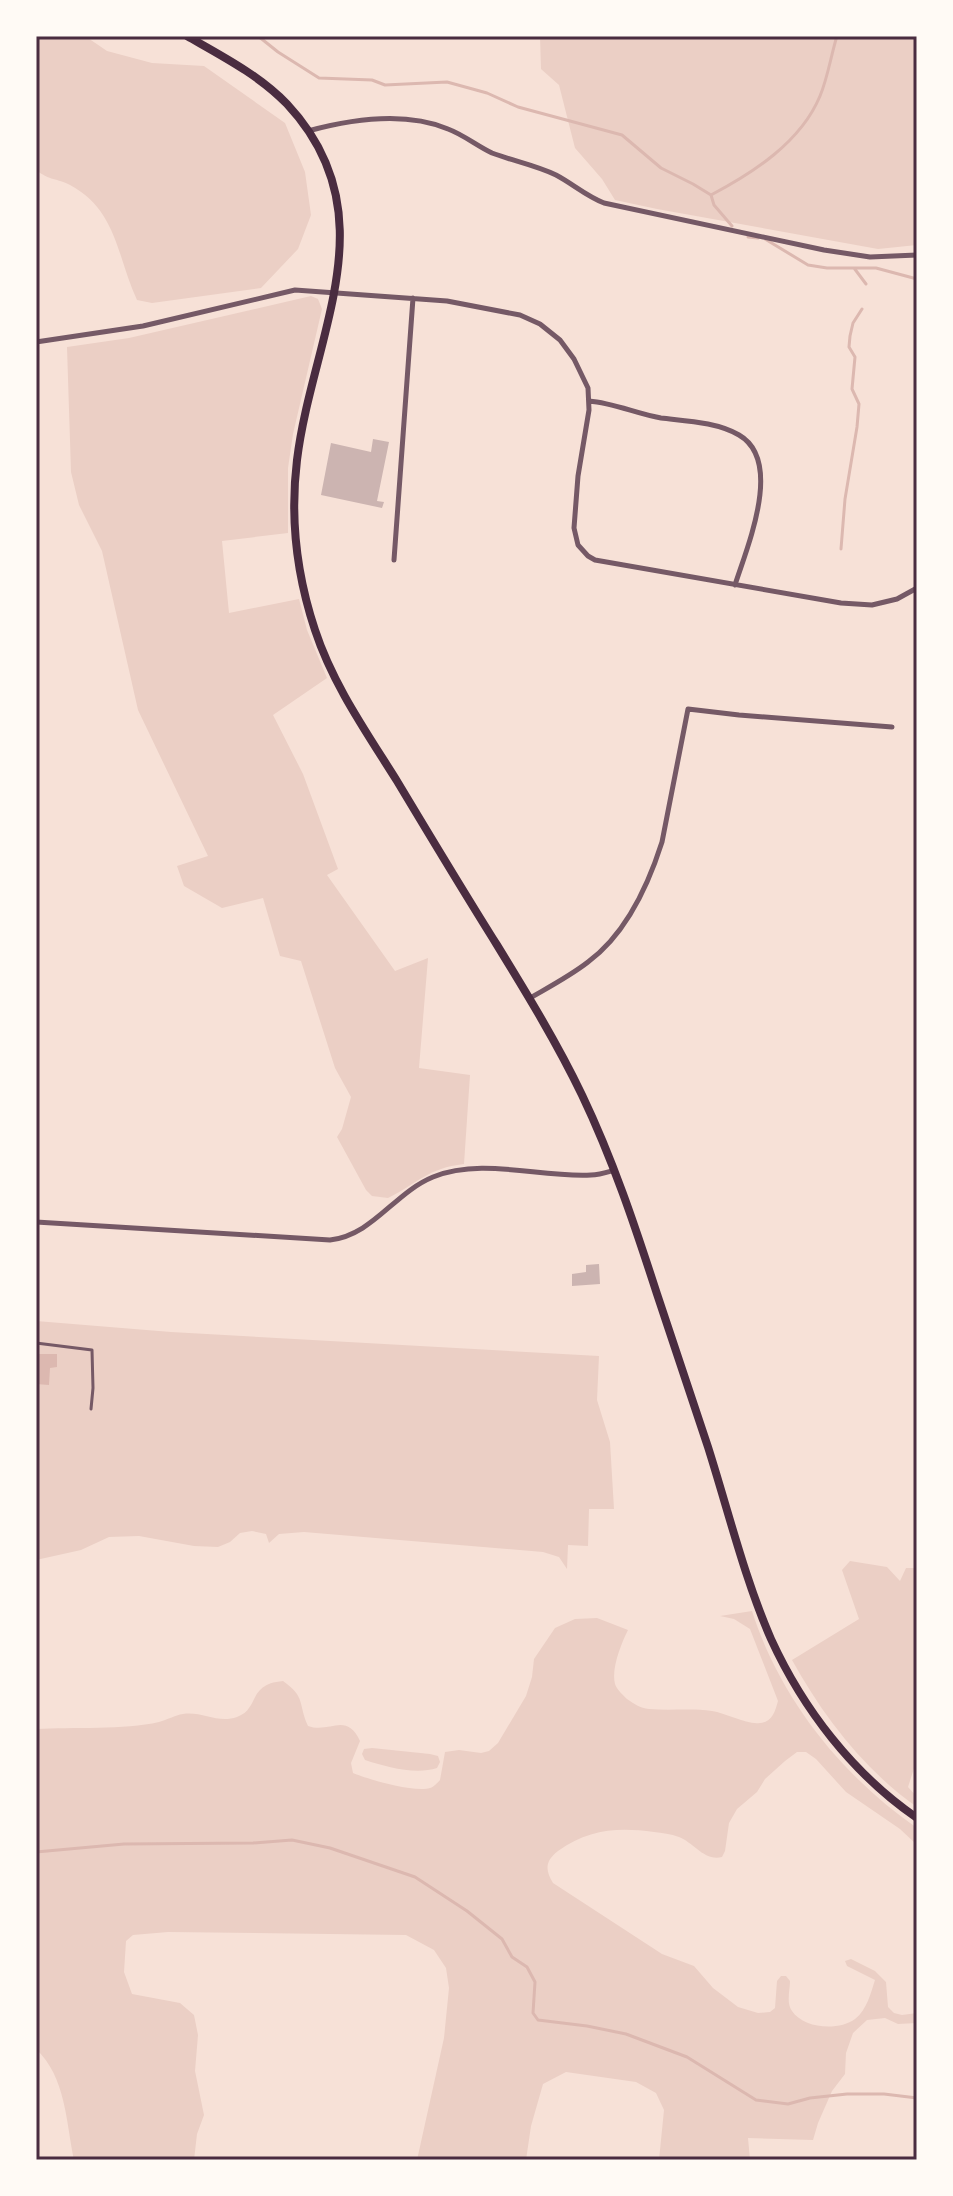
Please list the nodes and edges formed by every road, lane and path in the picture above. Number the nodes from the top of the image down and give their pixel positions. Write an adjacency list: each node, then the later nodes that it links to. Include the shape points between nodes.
1 (187, 36): 2 (main road, via 273,91)
2 (308, 131): 3 (street, via 364,120 432,123 488,151 560,177 604,203 824,250 870,257); 4 (main road, via 324,161 339,213)
3 (917, 255)
4 (334, 292): 5 (street); 6 (street, via 295,290 143,326); 12 (main road, via 300,442 295,499 296,537 316,634 363,727)
5 (413, 298): 7 (street, via 477,306 540,324 569,350); 8 (street)
6 (36, 342)
7 (589, 401): 9 (street, via 575,517 582,551 595,560); 9 (street, via 726,429 754,448 761,467 760,494)
8 (394, 560)
9 (735, 585): 10 (street, via 872,605)
10 (917, 588)
11 (892, 727): 12 (street, via 688,709 662,842 631,913 590,961)
12 (529, 998): 13 (main road)
13 (615, 1170): 14 (street, via 591,1175 448,1172 416,1187 360,1231 330,1240); 17 (main road, via 775,1648 831,1737 865,1775)
14 (36, 1222)
15 (36, 1343): 16 (lane, via 92,1350)
16 (91, 1409)
17 (917, 1818)

